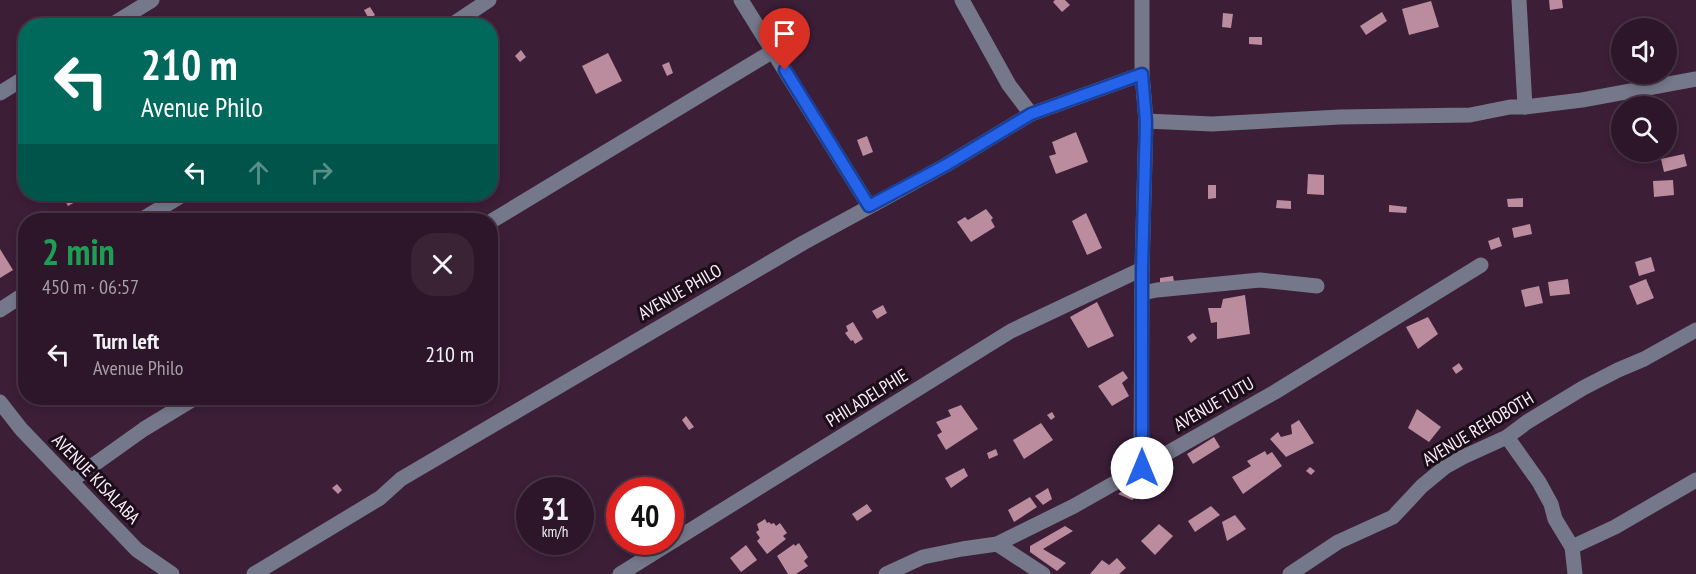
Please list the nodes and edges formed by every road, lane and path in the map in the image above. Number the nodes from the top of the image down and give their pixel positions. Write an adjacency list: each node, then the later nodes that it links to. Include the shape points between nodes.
1 (152, 0): 7 (street)
2 (489, 0): 8 (street)
3 (741, 0): 9 (street)
4 (962, 0): 15 (street, via 1009,85)
5 (1142, 0): 10 (street)
6 (1519, 0): 14 (street)
7 (123, 18)
8 (462, 18)
9 (773, 51): 18 (street); 20 (street)
10 (1142, 74): 15 (street, AVENUE PHILO); 16 (street)
11 (1696, 79): 14 (street)
12 (18, 82): 13 (street)
13 (0, 93)
14 (1525, 108): 16 (street, via 1470,115 1212,124)
15 (1031, 114): 18 (street, AVENUE PHILO)
16 (1146, 122): 22 (street)
17 (172, 201): 19 (street)
18 (869, 206): 37 (street, AVENUE PHILO, via 400,479 380,498)
19 (153, 213)
20 (498, 217)
21 (1481, 265): 31 (street, AVENUE TUTU, via 1275,392)
22 (1142, 269): 24 (street); 38 (street, PHILADELPHIE, via 1011,331)
23 (1317, 286): 24 (street, via 1260,280)
24 (1142, 293): 31 (street)
25 (18, 298): 26 (street)
26 (0, 310)
27 (1696, 330): 30 (street, AVENUE REHOBOTH, via 1583,388)
28 (0, 402): 33 (street, AVENUE KISALABA)
29 (183, 405): 33 (street)
30 (1507, 437): 35 (street, via 1539,482); 41 (street, AVENUE REHOBOTH, via 1445,467 1393,517 1338,542)
31 (1142, 468): 34 (street, AVENUE TUTU)
32 (1696, 480): 35 (street)
33 (71, 481): 36 (street, AVENUE KISALABA, via 137,550)
34 (997, 544): 39 (street, AVENUE TUTU, via 923,557); 40 (street)
35 (1572, 547): 42 (street)
36 (172, 574)
37 (254, 574)
38 (620, 574)
39 (886, 574)
40 (1043, 574)
41 (1290, 574)
42 (1575, 574)

